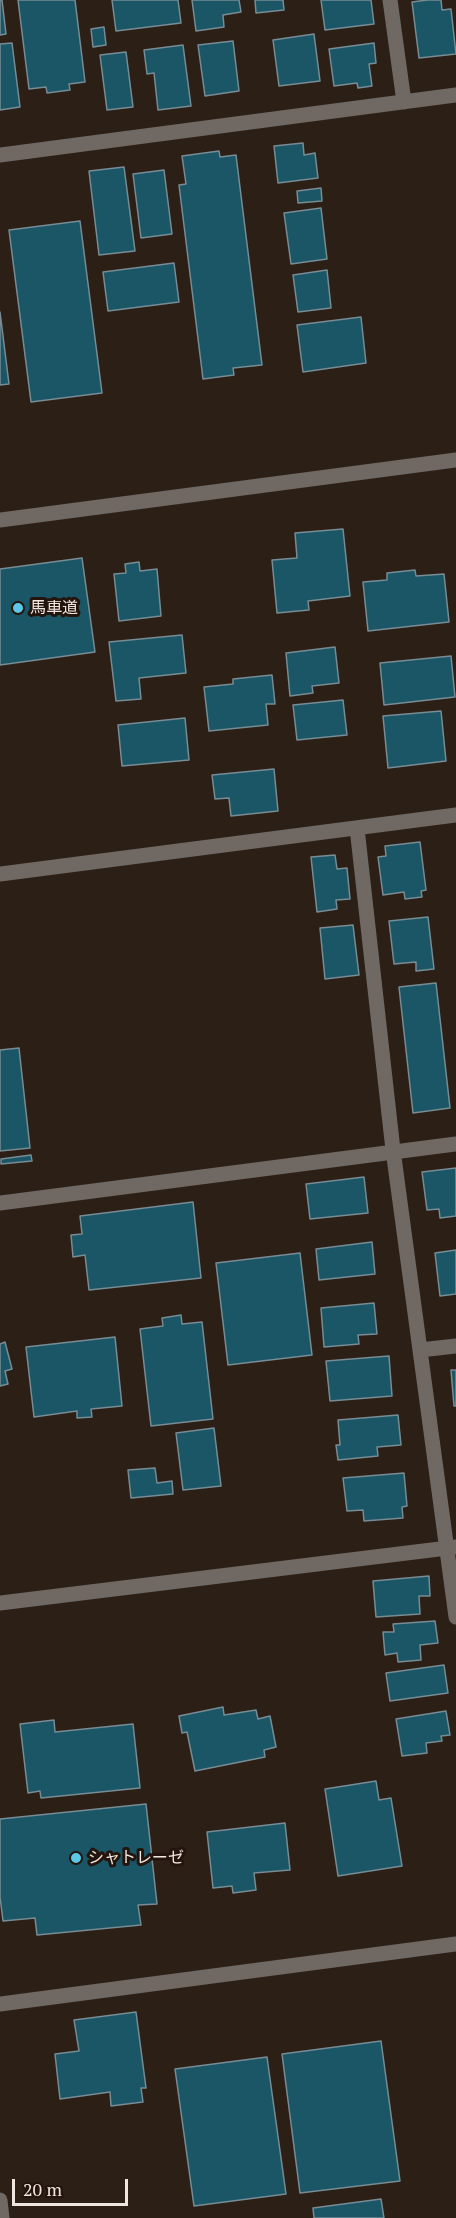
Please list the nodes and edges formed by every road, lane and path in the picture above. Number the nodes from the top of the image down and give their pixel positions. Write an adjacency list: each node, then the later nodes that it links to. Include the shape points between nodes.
1 (390, 0): 3 (street)
2 (456, 95): 3 (street)
3 (404, 102): 4 (street)
4 (0, 155)
5 (456, 460): 6 (street)
6 (0, 520)
7 (456, 815): 8 (street)
8 (357, 828): 9 (street); 11 (street)
9 (0, 874)
10 (456, 1144): 11 (street)
11 (393, 1150): 12 (street); 14 (street)
12 (0, 1203)
13 (456, 1346): 14 (street)
14 (420, 1350): 15 (street)
15 (451, 1548): 16 (street); 17 (street)
16 (0, 1604)
17 (456, 1617)
18 (456, 1947): 19 (street)
19 (0, 2004)
20 (0, 2200): 21 (street)
21 (2, 2218)

